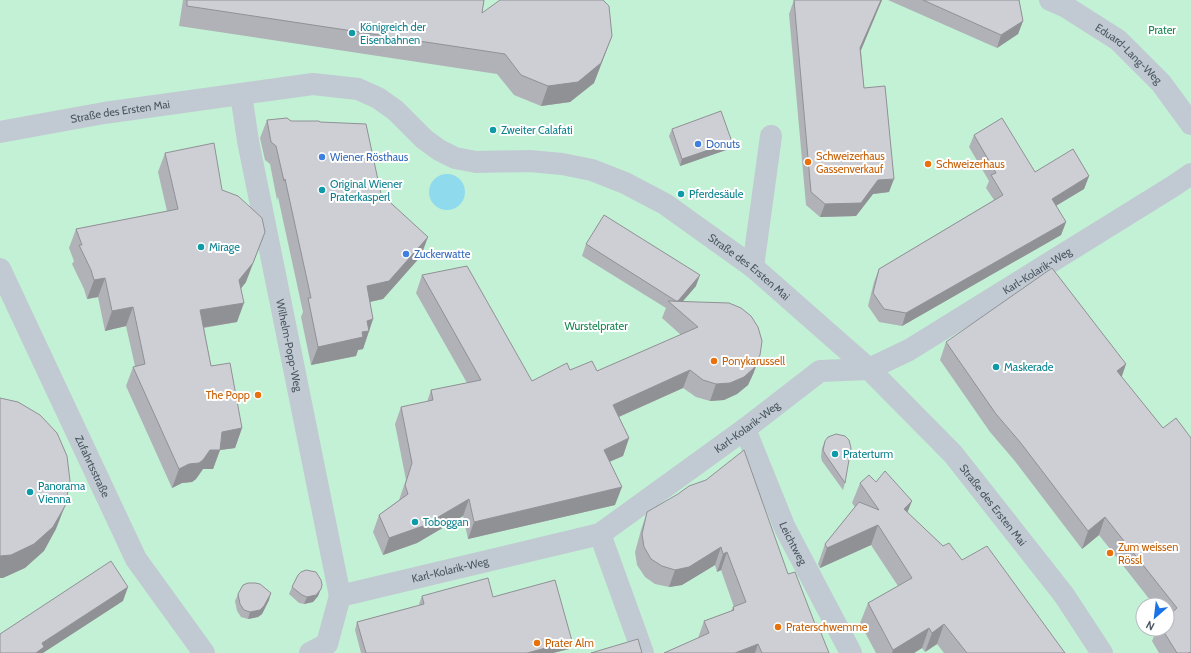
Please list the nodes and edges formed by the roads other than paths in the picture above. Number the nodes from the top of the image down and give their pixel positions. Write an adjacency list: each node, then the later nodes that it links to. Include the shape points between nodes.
1 (1050, 0): 3 (street, Eduard-Lang-Weg, via 1066,7 1118,40 1161,83)
2 (241, 94): 4 (street, Straße des Ersten Mai, via 104,113); 7 (street, Straße des Ersten Mai, via 313,84 358,89 378,98 395,110 424,139 455,158 476,162 530,161 562,164 592,170 625,183 665,204); 12 (street, Wilhelm-Popp-Weg)
3 (1191, 124)
4 (0, 132)
5 (771, 136): 7 (street)
6 (1191, 174): 9 (street, Karl-Kolarik-Weg, via 909,350)
7 (753, 267): 9 (street, Straße des Ersten Mai)
8 (0, 269): 14 (street, Zufahrtsstraße, via 136,559)
9 (869, 369): 10 (street, Karl-Kolarik-Weg, via 820,372); 17 (street, Straße des Ersten Mai, via 953,454 1064,595)
10 (744, 429): 11 (street, Karl-Kolarik-Weg); 16 (street, Leichtweg, via 785,528)
11 (600, 534): 12 (street, Karl-Kolarik-Weg); 15 (street)
12 (340, 596): 13 (street)
13 (322, 650)
14 (204, 653)
15 (644, 653)
16 (851, 653)
17 (1102, 653)

